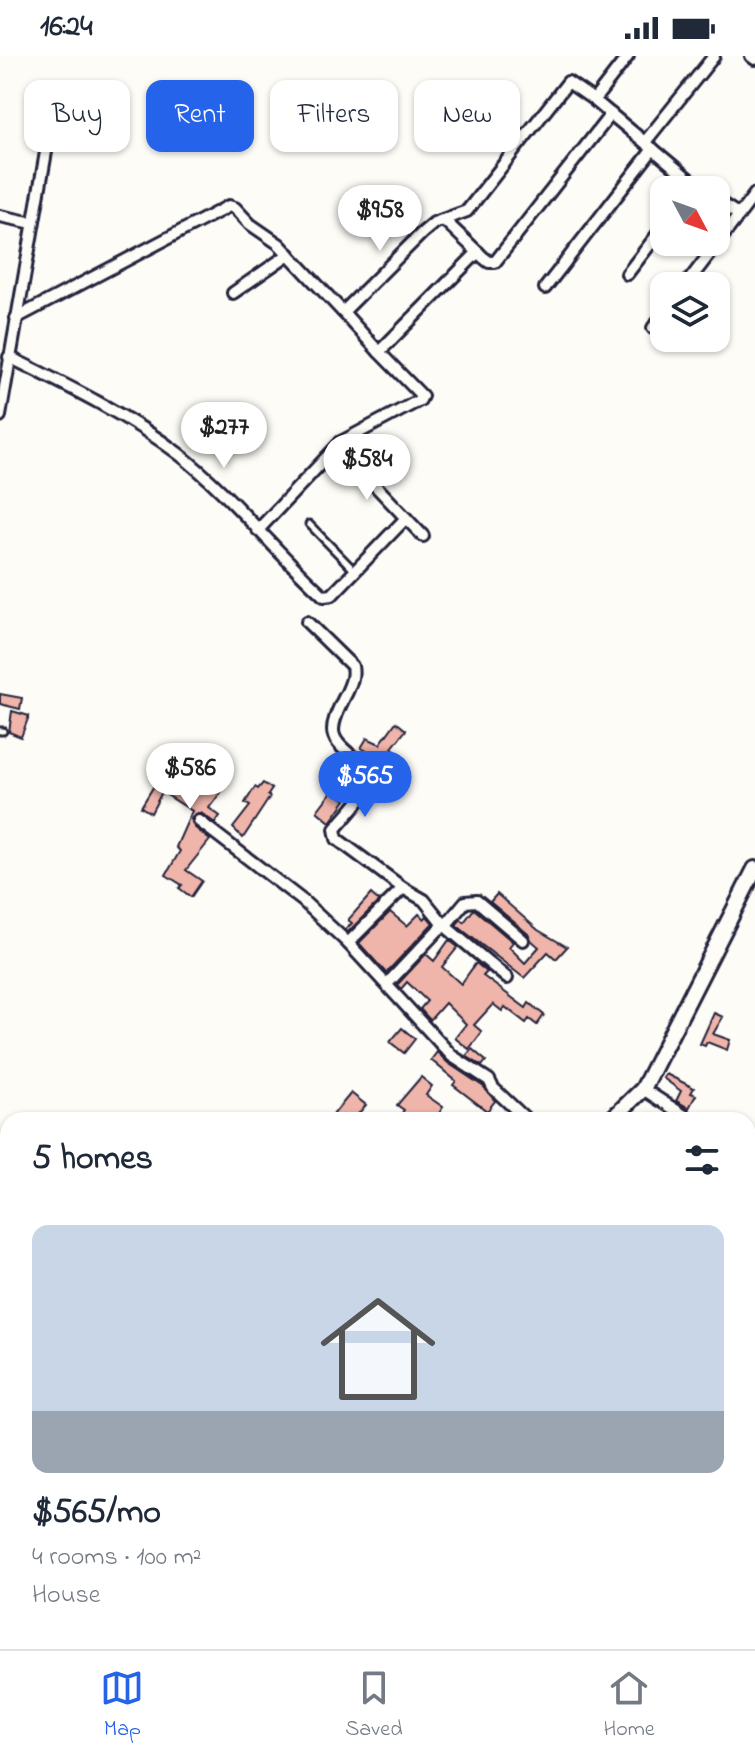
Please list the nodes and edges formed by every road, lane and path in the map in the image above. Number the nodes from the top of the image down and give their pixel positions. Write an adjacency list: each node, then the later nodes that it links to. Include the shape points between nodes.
1 (628, 56): 3 (street)
2 (714, 56): 5 (street)
3 (594, 100): 4 (street); 12 (street, via 577,86 564,85 467,211)
4 (611, 114): 5 (street); 15 (street, via 495,262)
5 (649, 146): 7 (street); 19 (street)
6 (46, 152): 13 (street)
7 (683, 176)
8 (755, 194): 10 (street)
9 (730, 209): 10 (street)
10 (739, 215): 17 (street)
11 (0, 216): 13 (street)
12 (444, 220): 15 (street); 21 (street, via 422,233)
13 (33, 223): 22 (street)
14 (650, 244): 18 (street)
15 (478, 252): 23 (street)
16 (289, 254): 20 (street); 21 (street); 22 (street, via 229,206)
17 (696, 272)
18 (627, 274)
19 (545, 288)
20 (233, 293)
21 (343, 312): 23 (street)
22 (16, 318): 24 (street)
23 (379, 352): 26 (street, via 422,396)
24 (9, 357): 25 (street); 29 (street, via 178,453)
25 (0, 416)
26 (341, 442): 27 (street); 29 (street)
27 (406, 518): 30 (street); 31 (street)
28 (309, 524): 31 (lane)
29 (258, 530): 31 (street, via 324,596 332,595)
30 (423, 536)
31 (355, 571)
32 (307, 622): 35 (street, via 352,666 351,683 331,730 337,743 370,771 365,792 334,833)
33 (199, 821): 38 (street)
34 (755, 869): 41 (street)
35 (403, 888): 36 (street, via 424,900); 38 (street)
36 (445, 926): 37 (street, via 465,902 477,901); 39 (street); 40 (street)
37 (523, 940)
38 (348, 943): 40 (street)
39 (507, 978)
40 (387, 984): 42 (street, via 452,1056 489,1080)
41 (643, 1089): 43 (street); 44 (street)
42 (518, 1112)
43 (619, 1112)
44 (679, 1112)

